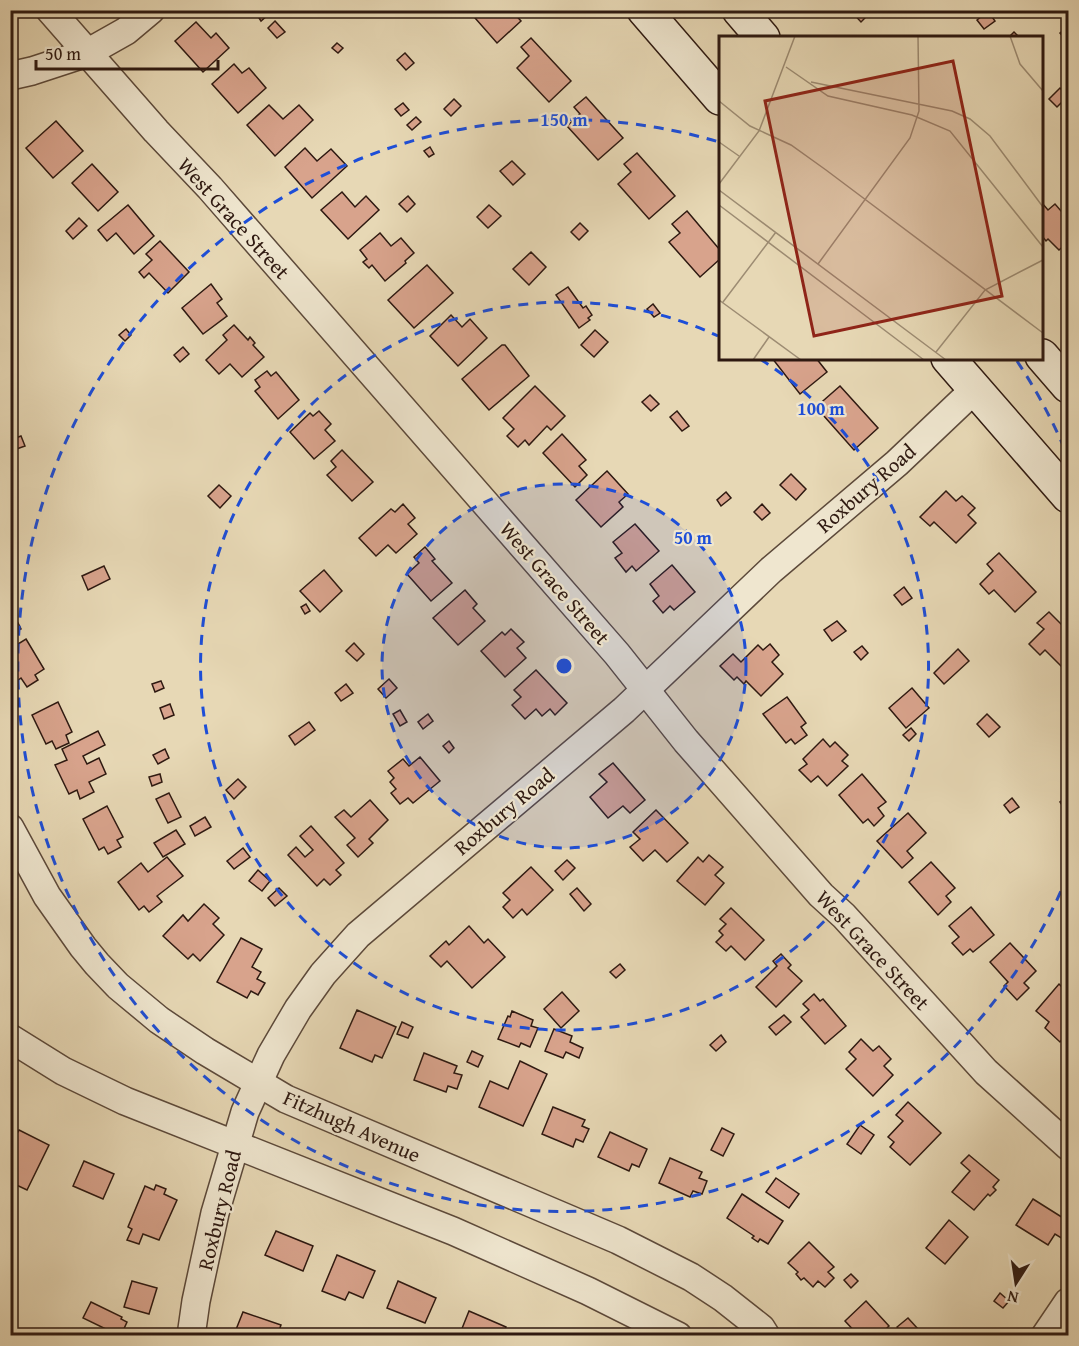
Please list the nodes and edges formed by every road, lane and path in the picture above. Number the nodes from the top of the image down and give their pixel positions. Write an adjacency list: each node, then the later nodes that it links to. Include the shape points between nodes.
1 (50, 10): 6 (street, West Grace Street)
2 (151, 10): 6 (street, via 126,31)
3 (644, 10): 8 (street)
4 (739, 10): 5 (street)
5 (761, 36)
6 (87, 53): 7 (street); 14 (street, West Grace Street, via 218,197)
7 (10, 76)
8 (719, 97)
9 (1043, 358): 11 (street)
10 (950, 360): 12 (street)
11 (1068, 386)
12 (975, 389): 13 (street); 14 (street, Roxbury Road, via 897,463 771,570)
13 (1068, 496)
14 (646, 690): 17 (street, Roxbury Road, via 358,935 298,1009); 19 (street, West Grace Street, via 821,895 986,1072)
15 (10, 828): 17 (street, Fitzhugh Avenue, via 47,896 83,947 118,986 159,1020)
16 (10, 1038): 18 (street, via 63,1071 125,1101)
17 (258, 1082): 18 (street, Roxbury Road); 23 (street, Fitzhugh Avenue, via 286,1099 618,1240 692,1277)
18 (235, 1145): 21 (street, Roxbury Road, via 215,1213); 22 (street, via 453,1231)
19 (1068, 1146)
20 (1068, 1302): 24 (street)
21 (191, 1335)
22 (678, 1335)
23 (766, 1335)
24 (1045, 1335)

